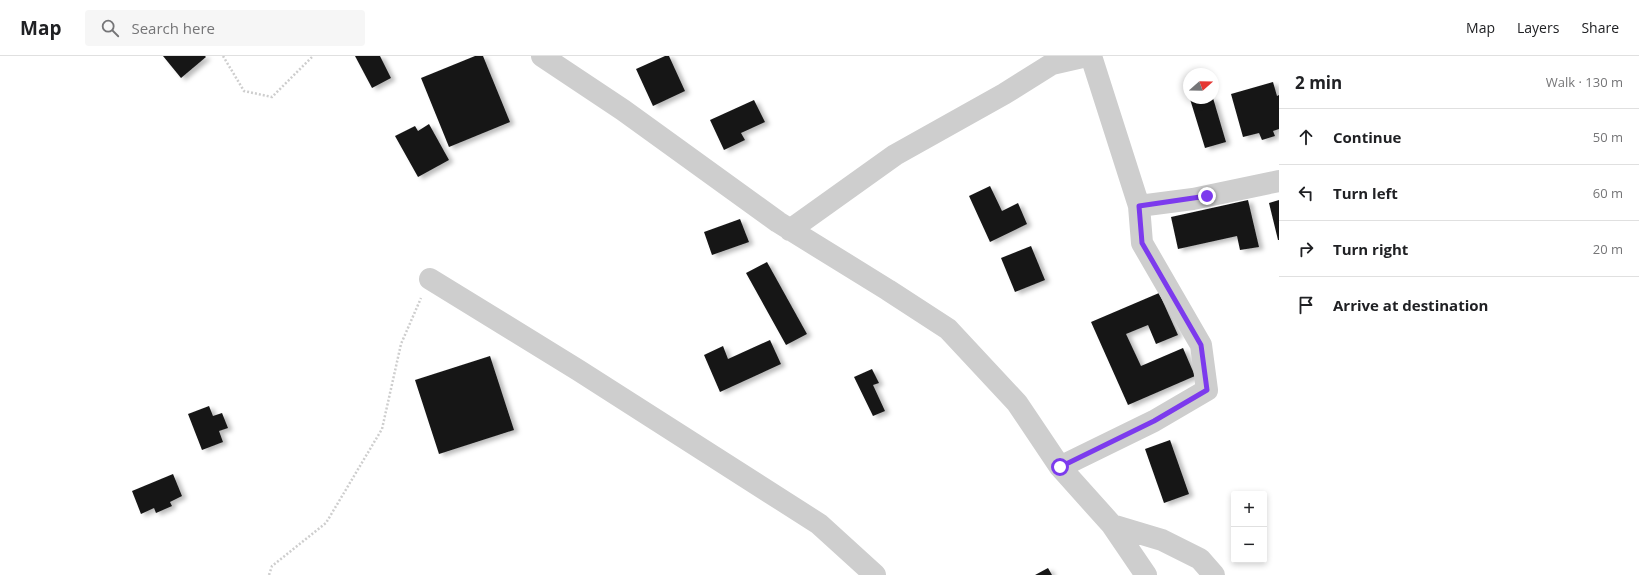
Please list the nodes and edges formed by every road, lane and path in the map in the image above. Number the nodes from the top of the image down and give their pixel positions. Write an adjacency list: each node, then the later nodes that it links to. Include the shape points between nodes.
1 (223, 56): 2 (path, via 244,91 272,97)
2 (313, 56)
3 (542, 56): 8 (street, via 623,110)
4 (1087, 56): 8 (street, via 1052,64 895,155)
5 (1091, 56): 7 (street)
6 (1279, 181): 7 (street, via 1193,199)
7 (1139, 206): 10 (street, via 1142,243 1201,345 1207,390 1154,421)
8 (790, 230): 10 (street, via 948,329 1017,403)
9 (430, 279): 12 (path, via 401,344 382,429 326,523 272,566); 13 (street, via 819,524)
10 (1060, 467): 11 (street)
11 (1112, 525): 14 (street); 15 (street, via 1162,540 1200,559)
12 (269, 575)
13 (875, 575)
14 (1146, 575)
15 (1214, 575)

